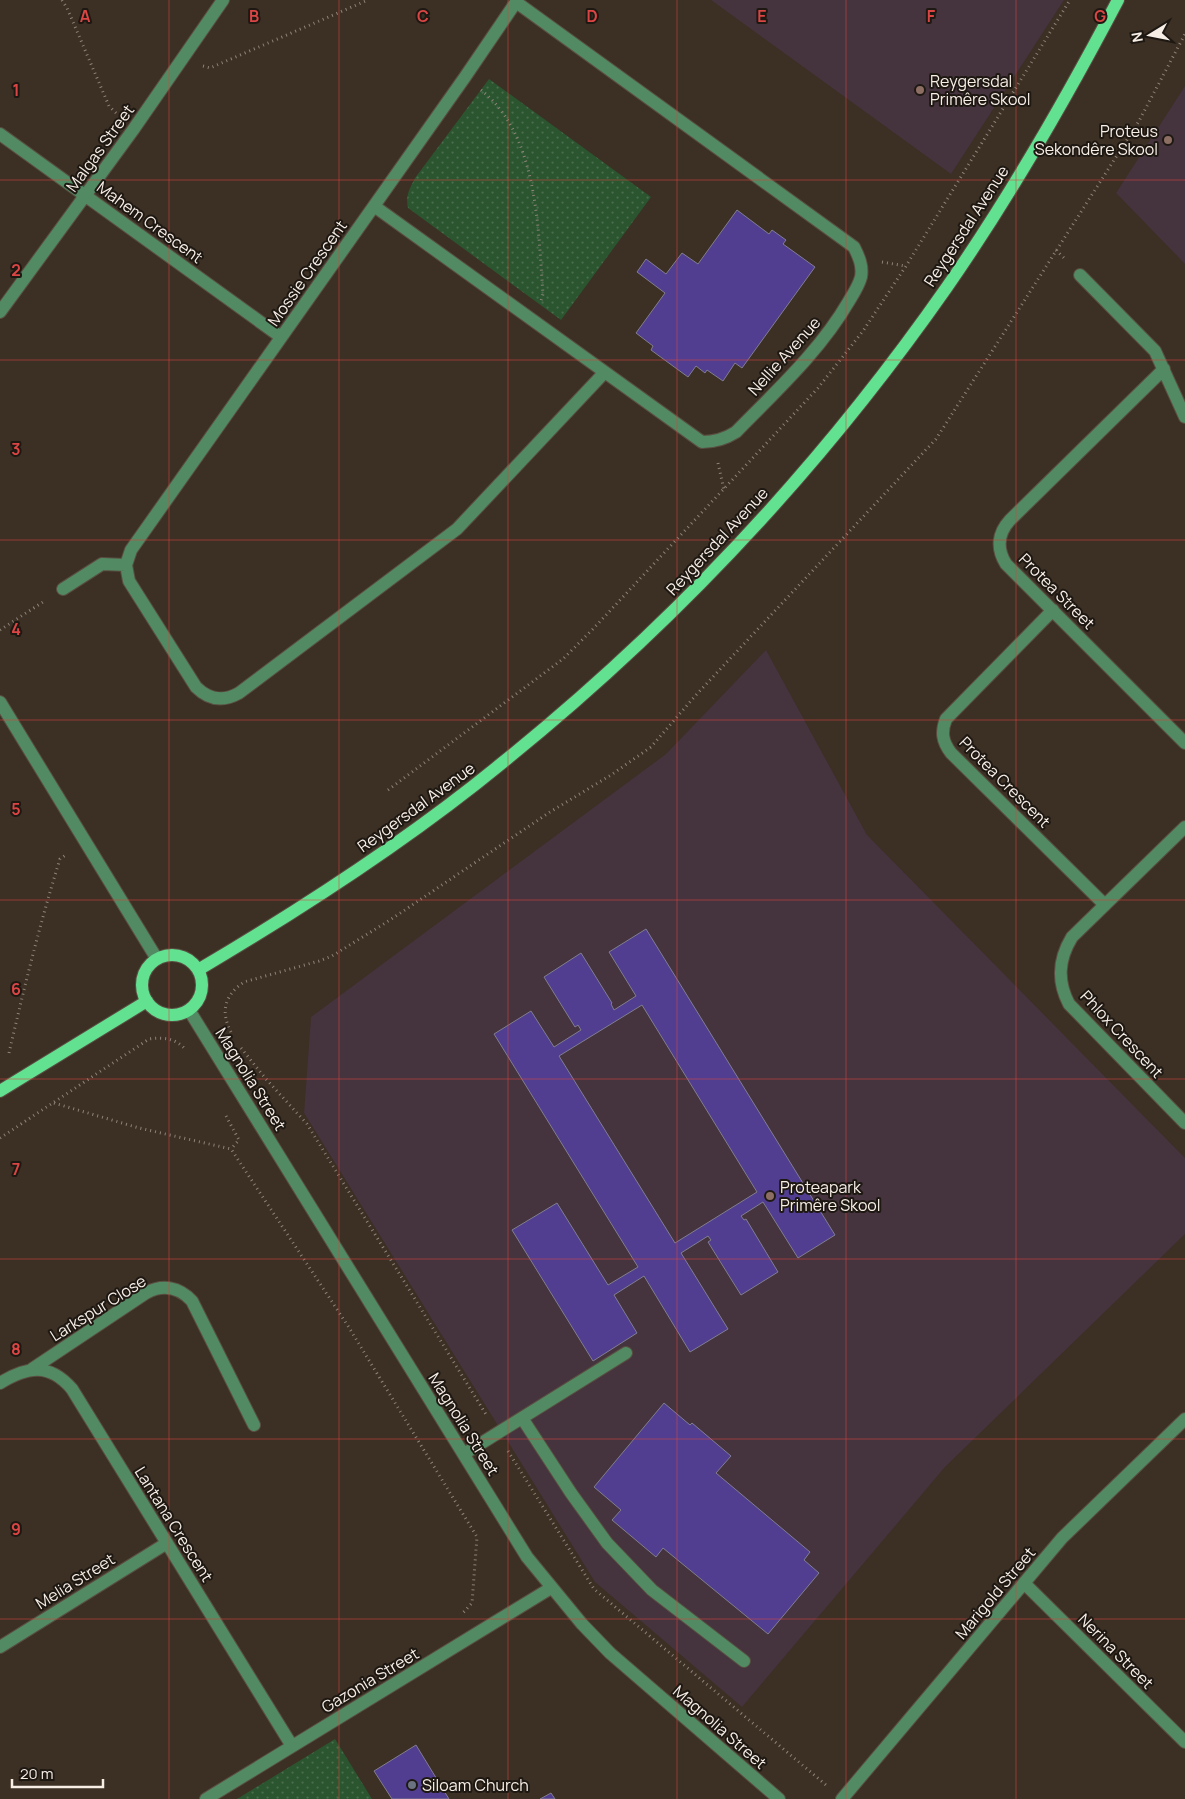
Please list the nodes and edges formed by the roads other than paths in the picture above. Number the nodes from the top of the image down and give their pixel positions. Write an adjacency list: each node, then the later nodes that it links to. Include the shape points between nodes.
1 (222, 0): 5 (street, Malgas Street, via 134,130)
2 (1118, 0): 21 (main road, Reygersdal Avenue, via 1032,154 948,286 848,419 738,545 618,664 500,766 353,873)
3 (516, 1): 6 (street, Mossie Crescent); 11 (street, Nellie Avenue, via 846,240 859,257 861,277 842,314 819,345 736,432 725,439 702,442 692,437)
4 (0, 134): 5 (street, Mahem Crescent)
5 (85, 195): 8 (street, Malgas Street); 9 (street, Mahem Crescent)
6 (374, 206): 9 (street, Mossie Crescent); 11 (street)
7 (1080, 275): 10 (street, via 1155,351)
8 (0, 312)
9 (281, 337): 13 (street, Mossie Crescent, via 131,550)
10 (1164, 370): 12 (street); 15 (street, Protea Street, via 1010,520 1000,534 1000,550 1006,564)
11 (604, 373): 13 (street, via 457,529 229,698 209,697 196,686 129,581)
12 (1185, 417)
13 (126, 565): 14 (street, via 102,564)
14 (63, 589)
15 (1053, 610): 17 (street, Protea Street); 19 (street, Protea Crescent, via 946,719 942,728 943,738 951,753)
16 (0, 702): 20 (street)
17 (1185, 743)
18 (1185, 827): 19 (street, Phlox Crescent)
19 (1105, 905): 25 (street, Phlox Crescent, via 1066,947 1060,969 1062,989 1069,1004)
20 (157, 959): 21 (main road, via 174,955 184,958); 22 (main road, via 142,983)
21 (198, 970): 23 (main road, via 200,996)
22 (147, 1001): 23 (main road, via 153,1008 171,1015); 24 (main road)
23 (189, 1010): 32 (street, Magnolia Street)
24 (0, 1091)
25 (1185, 1123)
26 (626, 1353): 29 (street)
27 (32, 1369): 28 (street); 31 (street, Larkspur Close, via 146,1293 170,1288 186,1294 192,1301); 33 (street, Lantana Crescent, via 55,1374 72,1389)
28 (0, 1383)
29 (522, 1418): 32 (street); 37 (street, via 607,1543 652,1590)
30 (1185, 1419): 34 (street, Marigold Street, via 1062,1538)
31 (254, 1424)
32 (464, 1454): 35 (street, Magnolia Street, via 527,1557)
33 (167, 1543): 36 (street, Melia Street); 39 (street, Lantana Crescent)
34 (1024, 1583): 38 (street, Nerina Street); 42 (street, Marigold Street)
35 (551, 1588): 39 (street, Gazonia Street); 41 (street, Magnolia Street, via 610,1653)
36 (0, 1647)
37 (744, 1661)
38 (1184, 1738)
39 (292, 1746): 40 (street, Gazonia Street)
40 (206, 1799)
41 (779, 1799)
42 (842, 1799)

